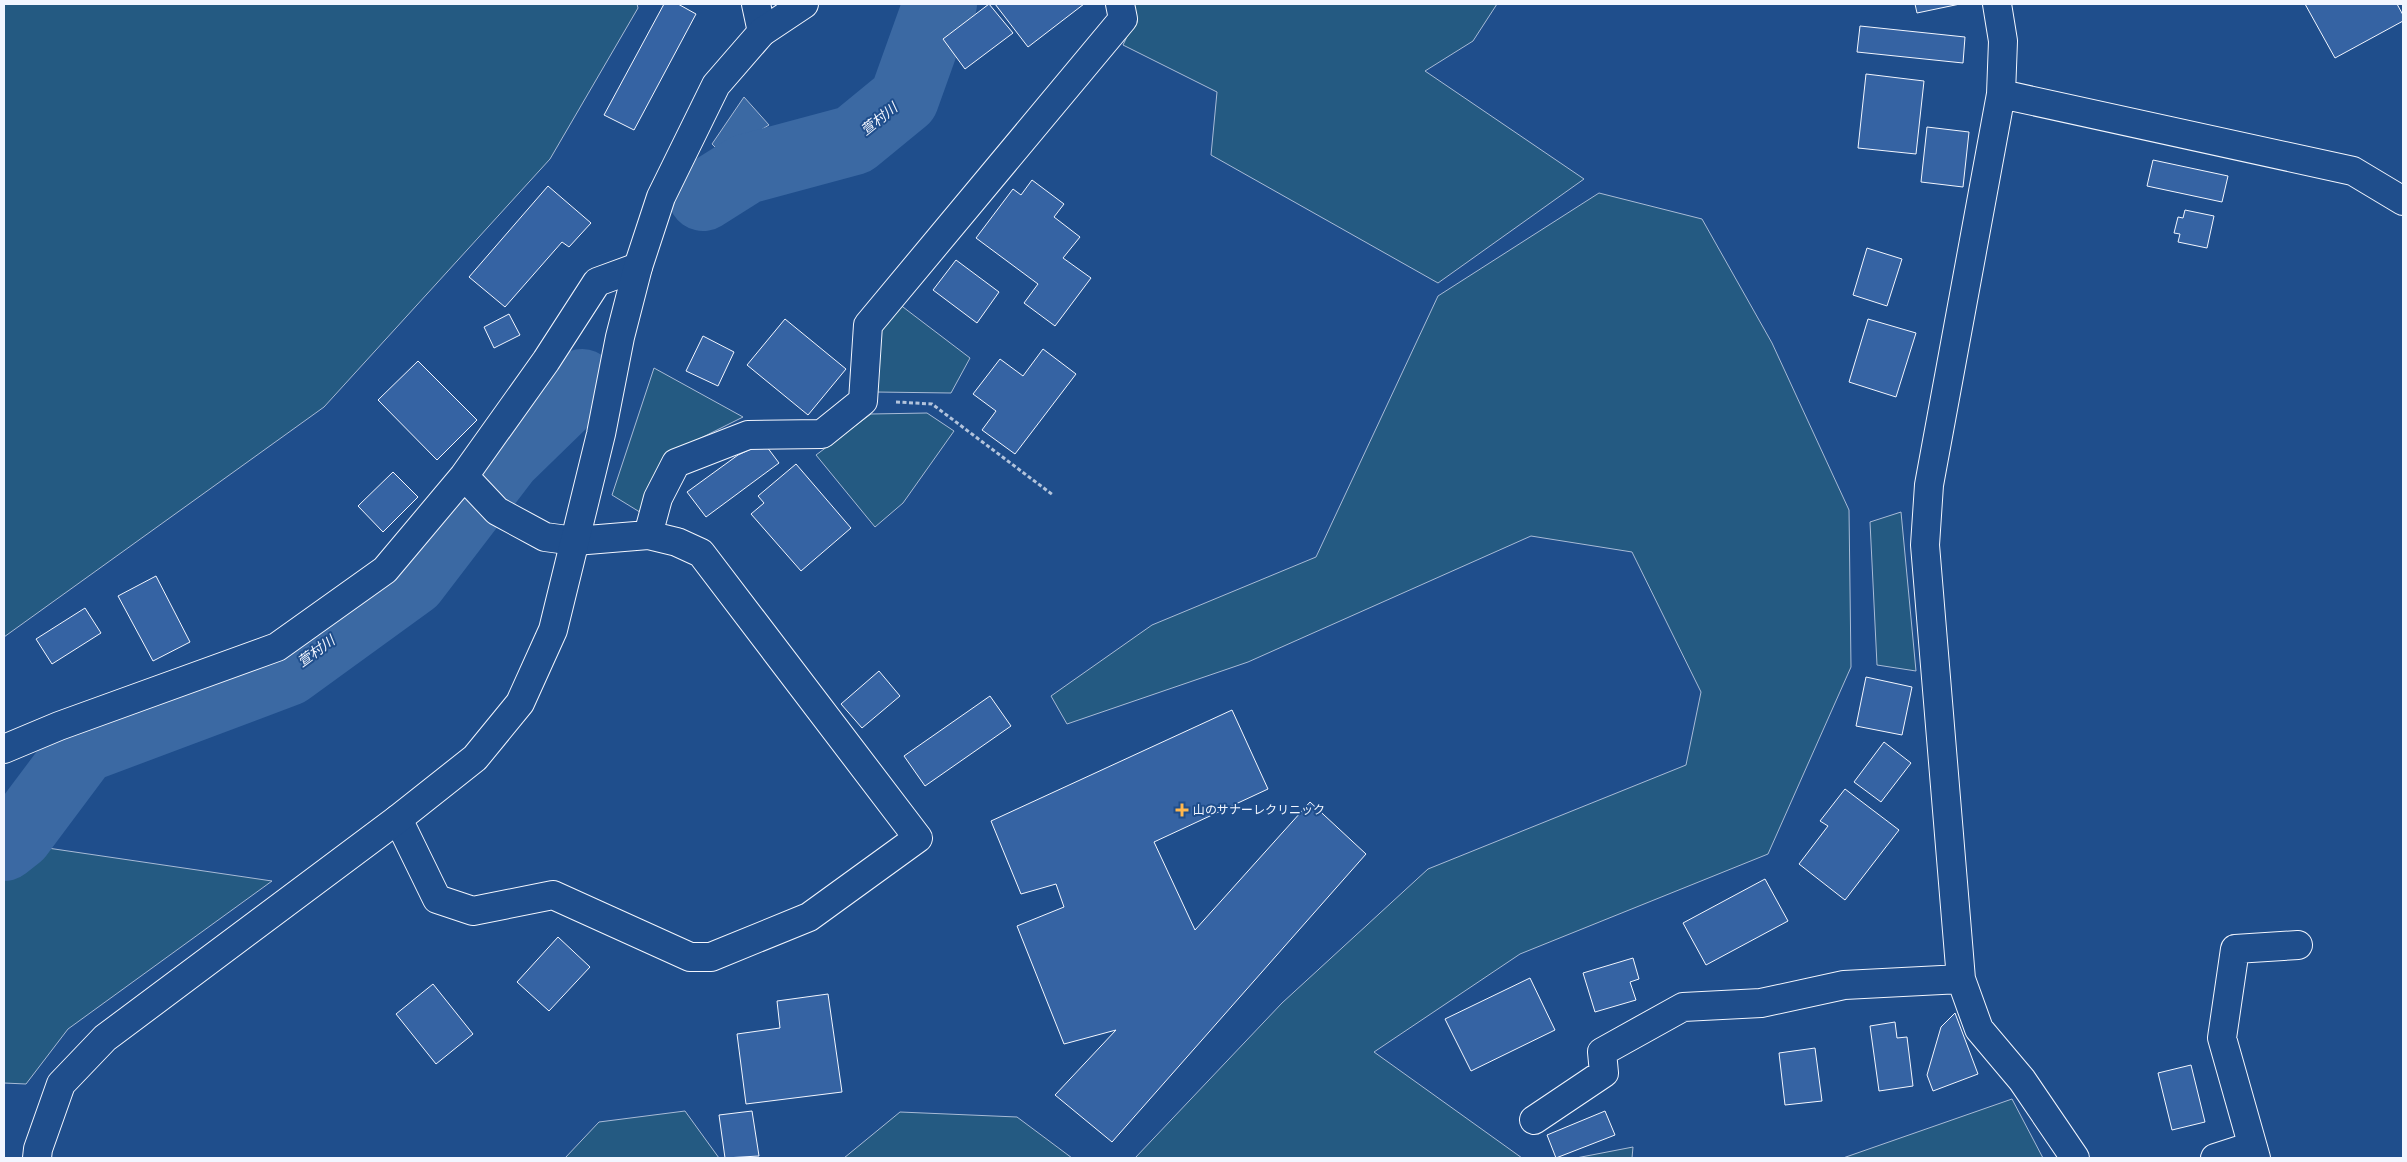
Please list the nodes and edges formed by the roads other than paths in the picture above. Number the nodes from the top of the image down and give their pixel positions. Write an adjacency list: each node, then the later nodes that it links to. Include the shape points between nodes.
1 (756, 4): 5 (street)
2 (804, 4): 5 (street)
3 (1120, 4): 10 (street, via 1123,19 868,325 863,401 822,434 748,436 676,463 658,498)
4 (1997, 4): 6 (street, via 2003,41)
5 (762, 32): 8 (street, via 716,85 661,197)
6 (2001, 94): 7 (street, via 2353,171); 15 (street, via 1929,485 1924,545)
7 (2403, 201)
8 (638, 267): 9 (street, via 597,282 546,361); 11 (street)
9 (464, 476): 11 (street, via 497,510 545,537); 12 (street, via 385,570 276,647)
10 (648, 534): 11 (street); 13 (street, via 701,553 918,838 809,917 711,956 690,957 553,894 473,911 437,899)
11 (575, 541): 13 (street, via 552,630 520,703 476,758)
12 (4, 749)
13 (398, 819): 18 (street, via 104,1038 61,1084)
14 (2298, 945): 17 (street, via 2235,949 2222,1038)
15 (1961, 979): 16 (street, via 1844,985 1761,1003 1683,1007 1602,1052 1604,1073); 19 (street, via 1979,1029 2022,1080)
16 (1534, 1120)
17 (2254, 1152): 20 (street)
18 (37, 1158)
19 (2075, 1158)
20 (2215, 1158)

